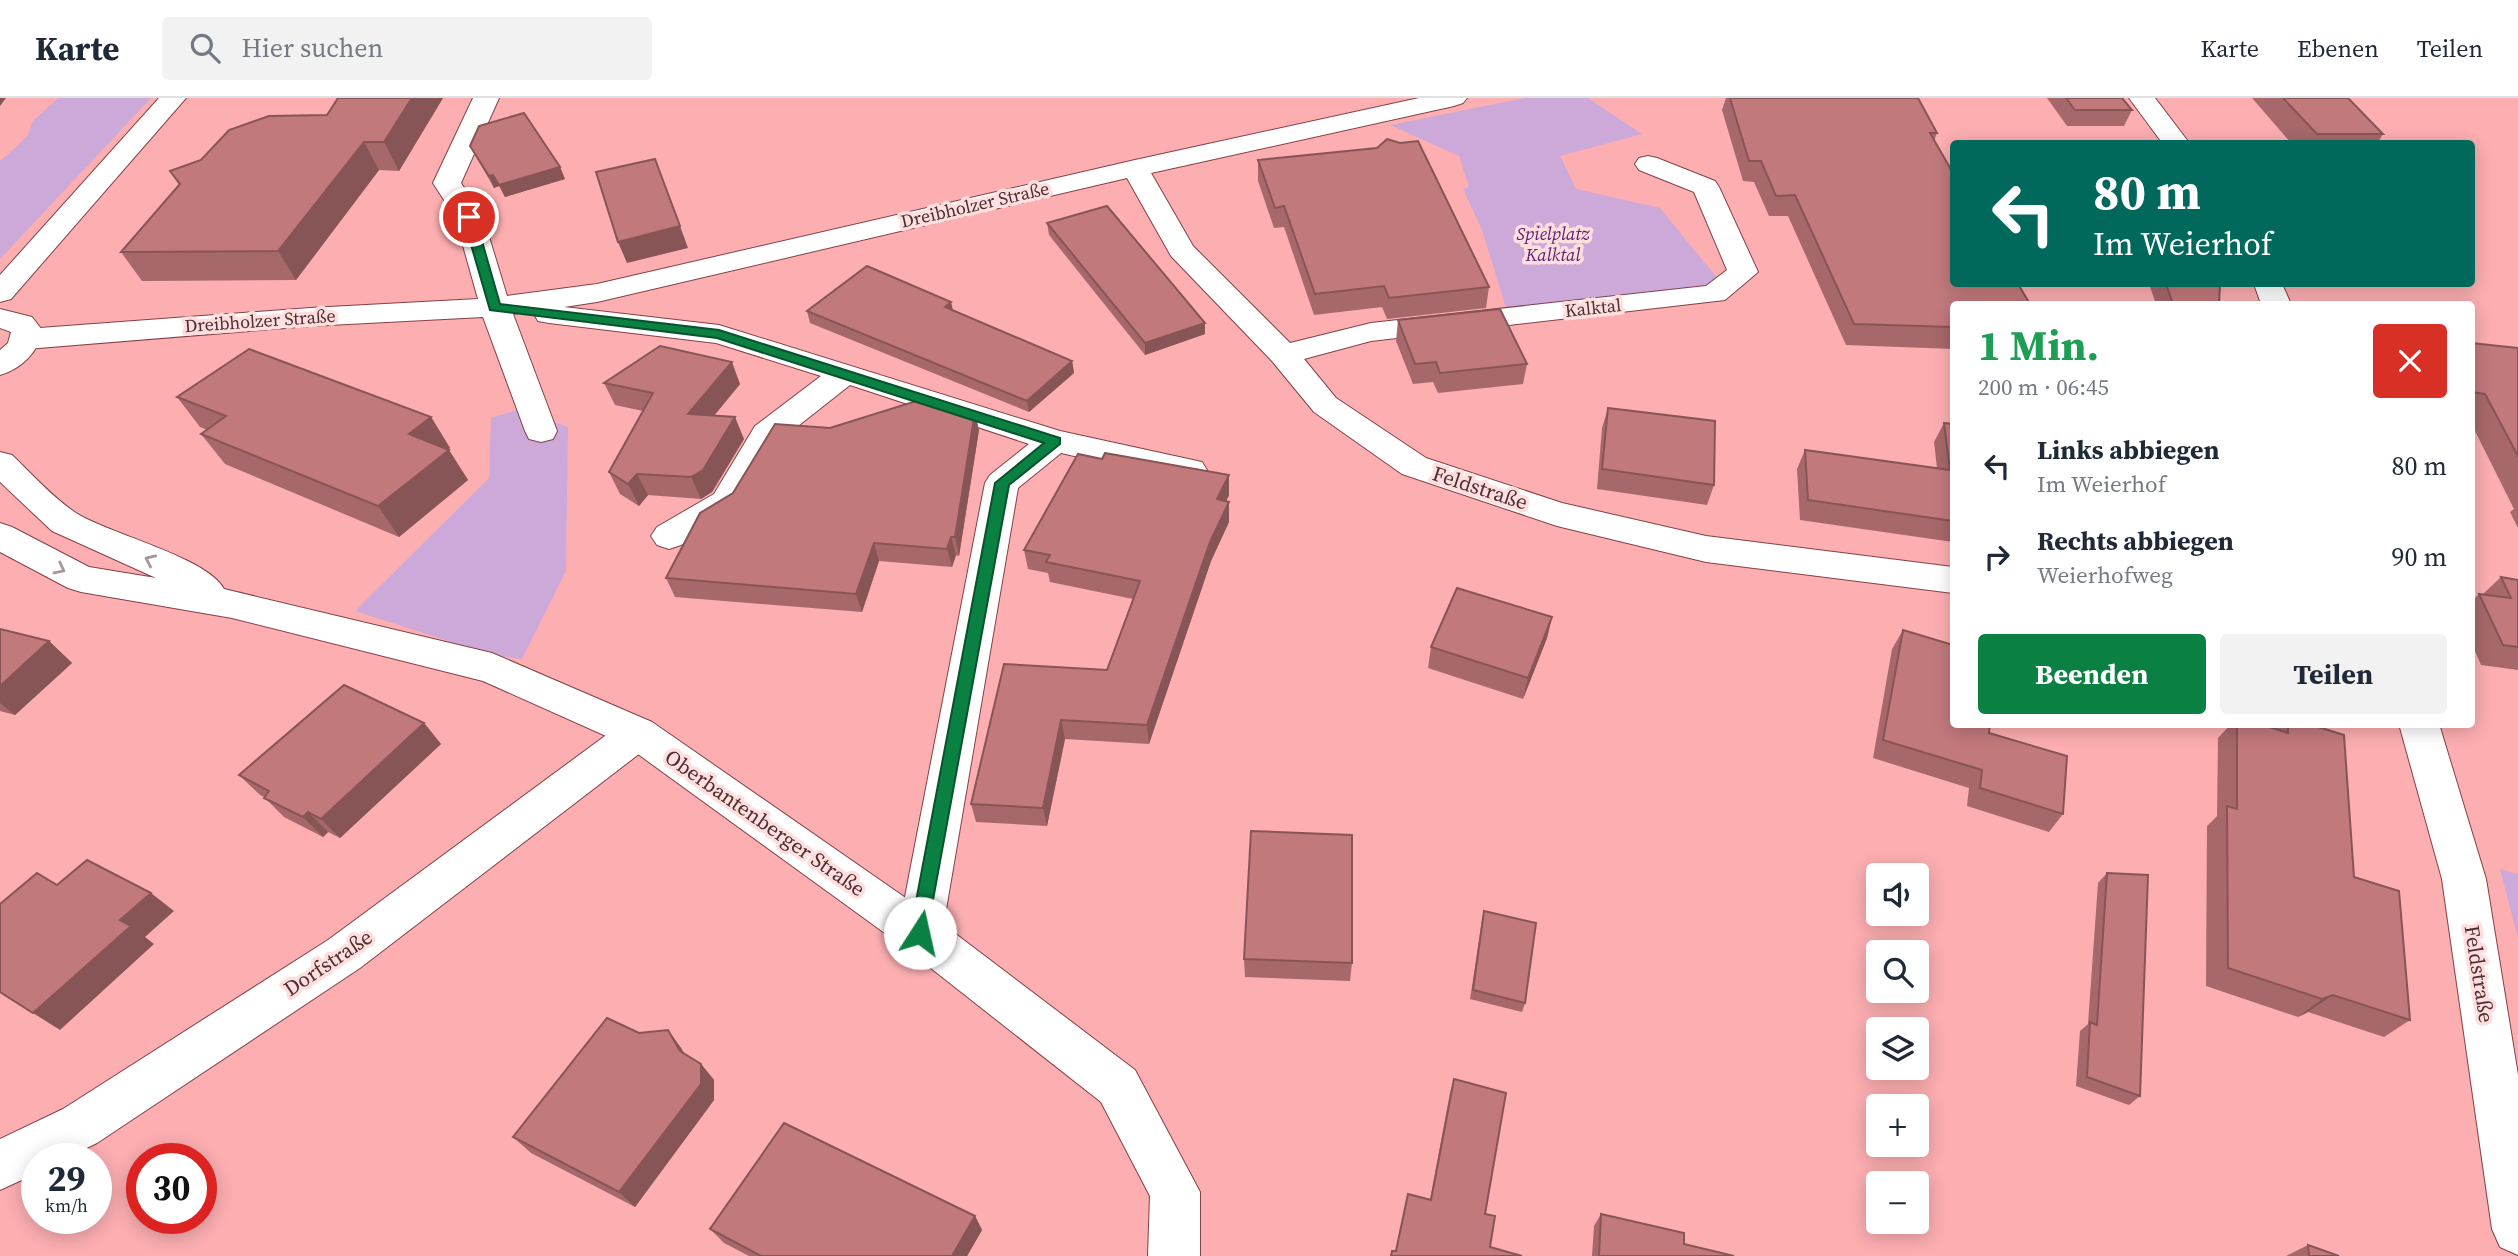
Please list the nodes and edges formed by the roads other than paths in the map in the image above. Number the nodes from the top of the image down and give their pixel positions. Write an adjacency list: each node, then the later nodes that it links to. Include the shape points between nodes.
1 (173, 98): 8 (street)
2 (486, 98): 9 (street, via 447,183 469,217)
3 (1454, 98): 7 (street, Dreibholzer Straße)
4 (2142, 98): 5 (street)
5 (2174, 140)
6 (1648, 164): 12 (street, Kalktal, via 1706,187 1743,272 1714,295 1371,332)
7 (1135, 168): 9 (street, Dreibholzer Straße, via 597,293); 12 (street, Feldstraße, via 1181,250)
8 (0, 293)
9 (495, 307): 11 (street, Dreibholzer Straße); 14 (street, via 719,334); 15 (street)
10 (0, 318): 11 (street, via 21,324 27,330)
11 (26, 339): 13 (street)
12 (1283, 354): 21 (street, Feldstraße, via 1325,405 1414,466 1557,514 1706,549)
13 (0, 365)
14 (845, 373): 16 (street); 20 (street, via 767,434 726,502)
15 (541, 431)
16 (1055, 441): 18 (street); 25 (street, via 1002,483)
17 (0, 463): 22 (street, Oberbantenberger Straße, one-way to 17, via 64,522)
18 (1213, 475)
19 (0, 536): 22 (street, Oberbantenberger Straße, one-way to 22, via 81,579)
20 (669, 537)
21 (1950, 580)
22 (232, 604): 24 (street, Oberbantenberger Straße, via 492,668)
23 (2420, 728): 27 (street, Feldstraße, via 2464,879)
24 (638, 733): 25 (street, Oberbantenberger Straße); 26 (street, Dorfstraße, via 344,954 80,1126)
25 (920, 933): 28 (street, Oberbantenberger Straße, via 1118,1086 1175,1192)
26 (0, 1166)
27 (2518, 1229)
28 (1174, 1256)

